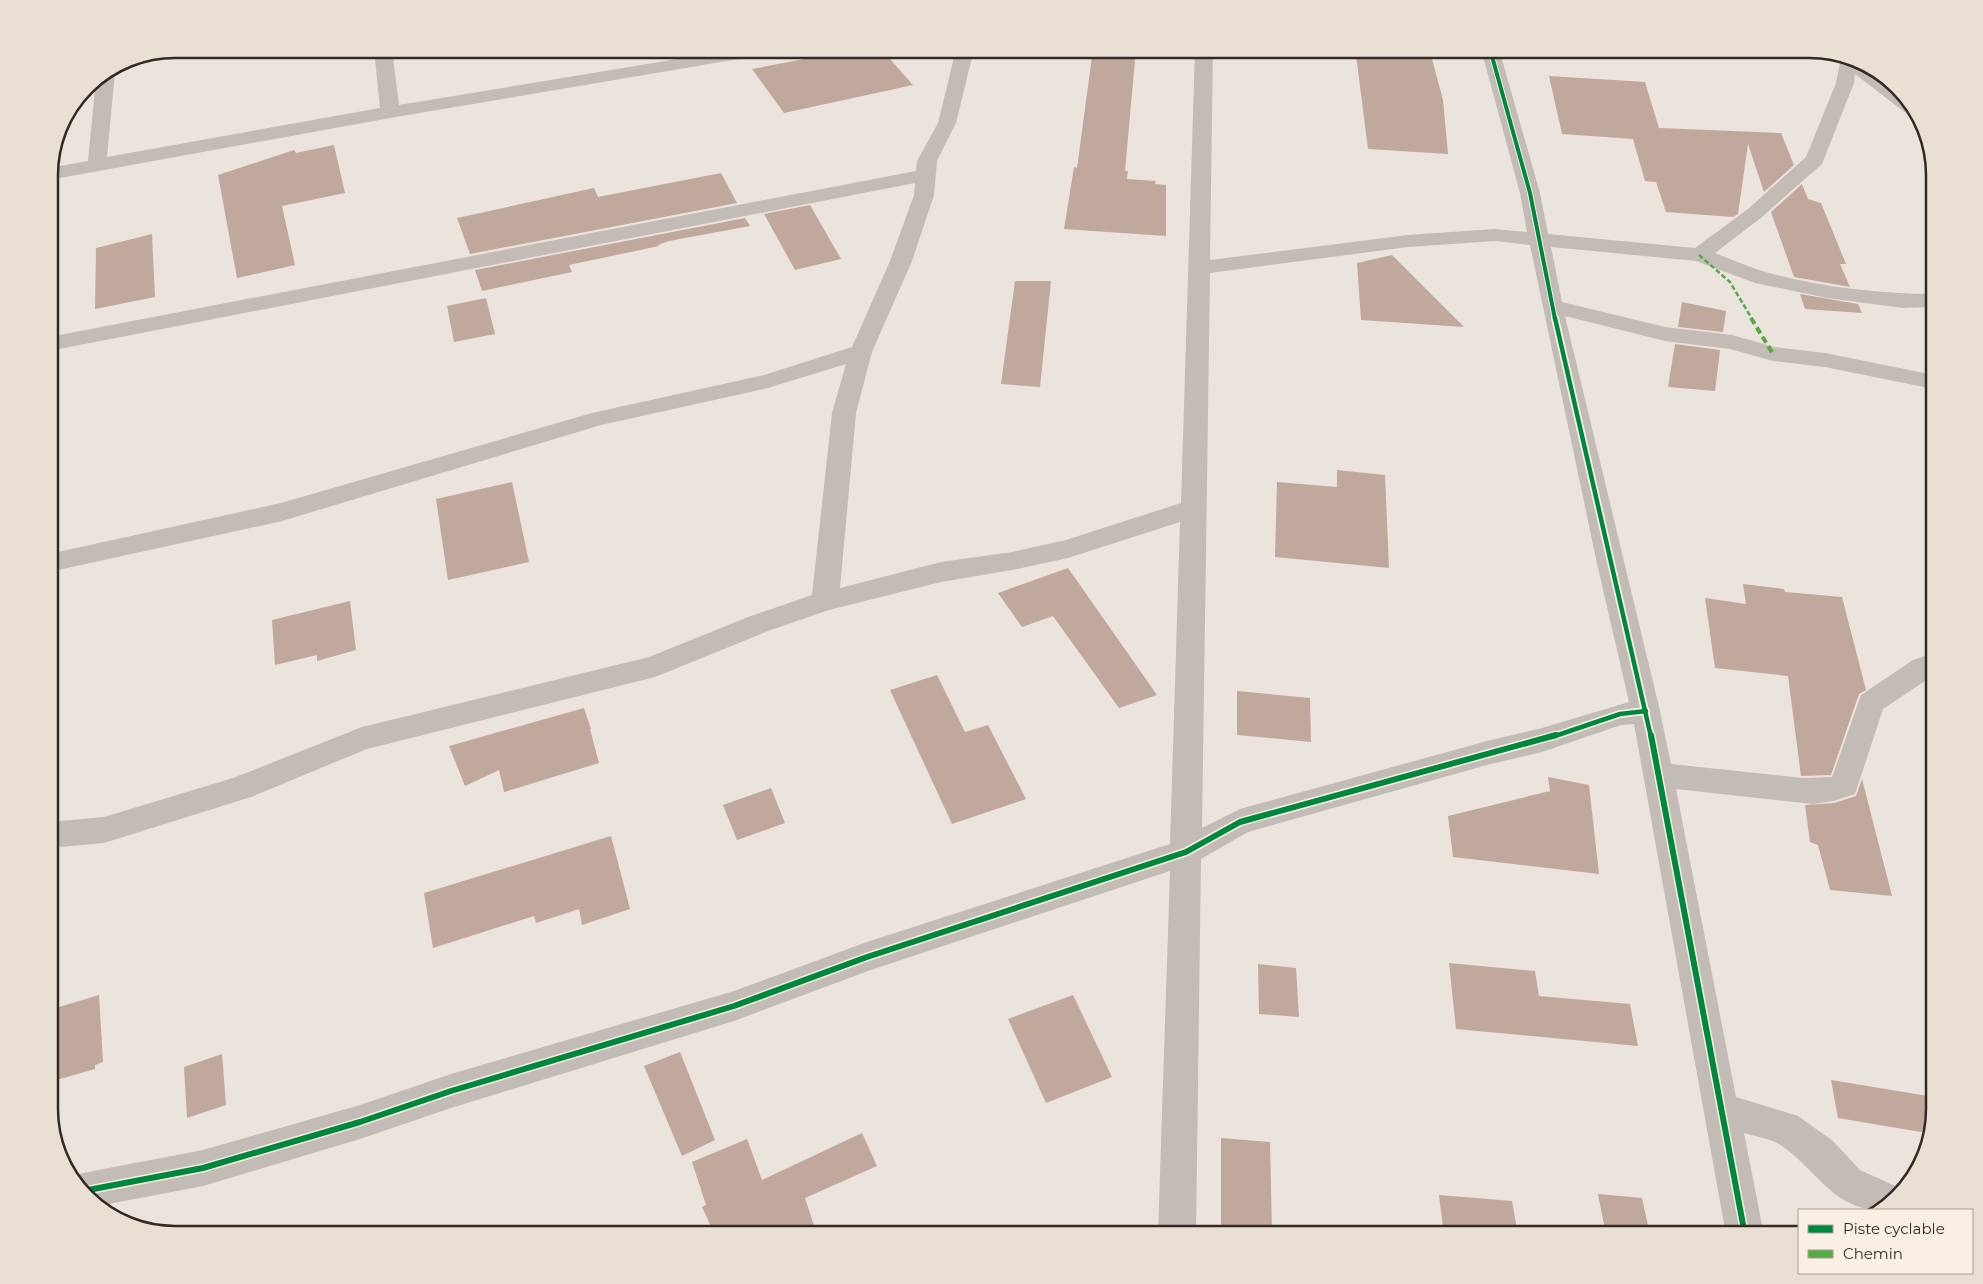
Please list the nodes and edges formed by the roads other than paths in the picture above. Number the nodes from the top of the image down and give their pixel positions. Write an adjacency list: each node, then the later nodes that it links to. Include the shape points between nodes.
1 (385, 58): 10 (street)
2 (714, 58): 10 (street)
3 (963, 58): 13 (street, via 947,123 927,161)
4 (1204, 58): 16 (street)
5 (1492, 58): 14 (street, via 1530,193)
6 (1847, 65): 15 (street, via 1845,84 1815,160 1755,213)
7 (1864, 72): 9 (street)
8 (105, 80): 11 (street)
9 (1893, 94)
10 (390, 112): 11 (street)
11 (97, 165): 12 (street)
12 (58, 172)
13 (925, 175): 19 (street); 20 (street, via 924,194 915,219)
14 (1539, 239): 15 (street); 16 (street, via 1495,235 1441,238); 18 (street)
15 (1699, 254): 17 (street, via 1763,278 1827,291)
16 (1199, 268): 22 (street)
17 (1926, 301)
18 (1552, 306): 21 (street, via 1665,334 1732,342 1773,354 1825,360); 26 (street)
19 (58, 342)
20 (861, 352): 23 (street, via 768,382 600,418 524,439 282,512); 24 (street, via 842,429)
21 (1926, 380)
22 (1194, 508): 24 (street, via 1068,549 941,572); 29 (street)
23 (58, 561)
24 (825, 601): 28 (street, via 655,666 362,739 240,788 104,830)
25 (1926, 667): 27 (street, via 1871,703 1844,785 1831,791 1806,792 1768,785)
26 (1646, 711): 27 (street); 29 (street, via 1620,714 1542,740 1240,822)
27 (1658, 775): 30 (street)
28 (58, 834)
29 (1186, 852): 31 (street, via 867,957 734,1006 360,1122 203,1168); 33 (street)
30 (1722, 1110): 32 (street, via 1785,1128 1820,1154 1848,1183); 34 (street)
31 (90, 1190)
32 (1883, 1199)
33 (1177, 1226)
34 (1743, 1226)

